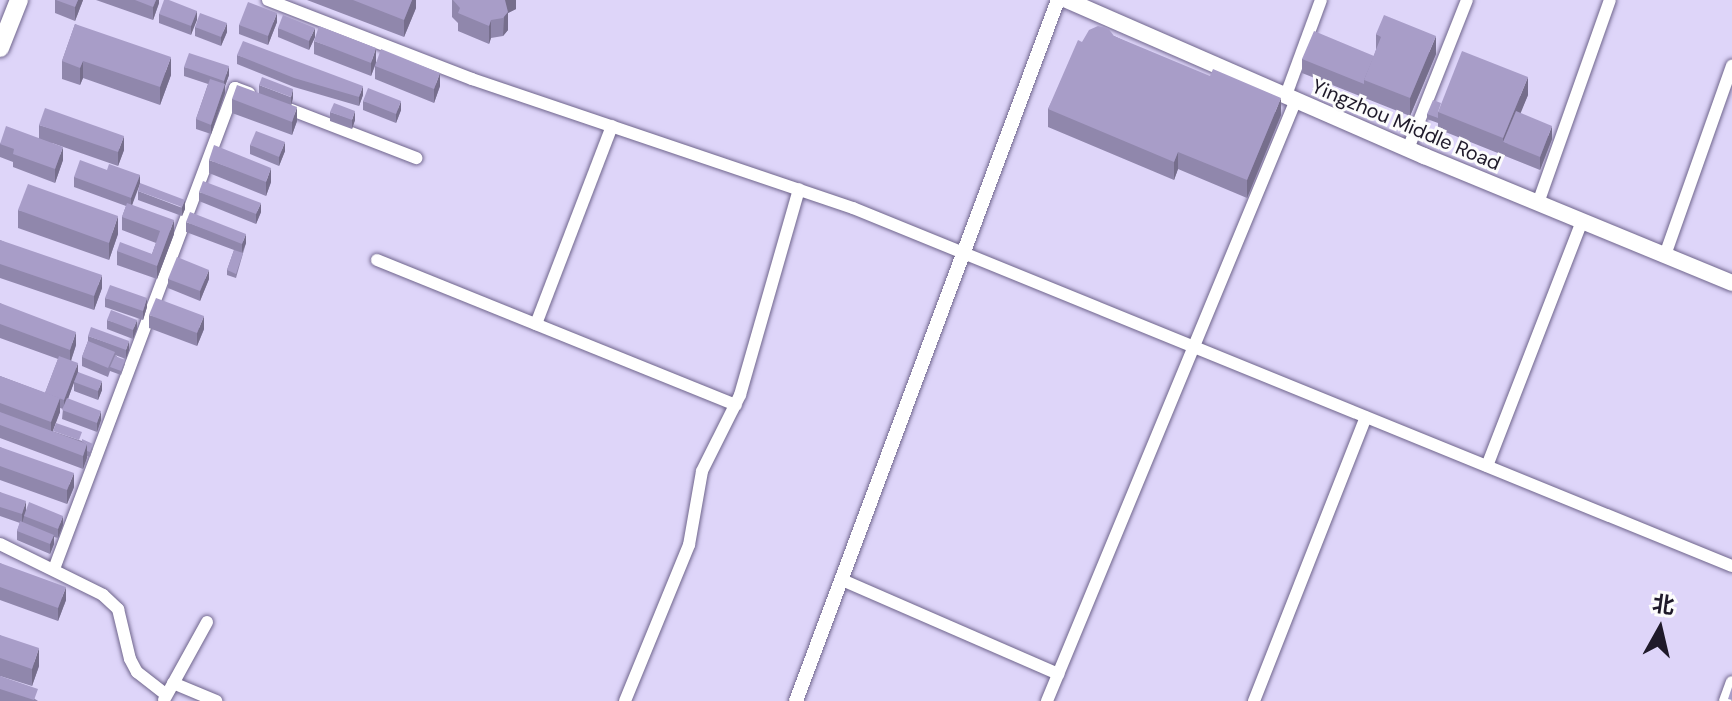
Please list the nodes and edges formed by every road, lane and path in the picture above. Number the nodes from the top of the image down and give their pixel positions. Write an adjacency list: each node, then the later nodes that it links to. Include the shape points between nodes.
1 (19, 0): 8 (main road)
2 (268, 0): 13 (street, via 472,79)
3 (1058, 0): 19 (street)
4 (1067, 0): 10 (main road, Yingzhou Middle Road)
5 (1321, 0): 10 (street)
6 (1467, 0): 14 (street)
7 (1610, 0): 17 (street)
8 (0, 48)
9 (1732, 66): 20 (street)
10 (1291, 98): 14 (main road, Yingzhou Middle Road); 24 (street)
11 (263, 99): 30 (street, via 235,88)
12 (277, 104): 15 (street)
13 (612, 126): 16 (street); 23 (street)
14 (1408, 149): 17 (main road, Yingzhou Middle Road)
15 (416, 158)
16 (799, 189): 19 (street); 25 (street)
17 (1538, 203): 18 (main road, Yingzhou Middle Road)
18 (1582, 221): 20 (main road, Yingzhou Middle Road); 27 (street)
19 (964, 253): 24 (street); 31 (street)
20 (1665, 255): 22 (main road, Yingzhou Middle Road)
21 (377, 260): 23 (street)
22 (1732, 283)
23 (536, 324): 25 (street)
24 (1193, 346): 26 (street); 33 (street)
25 (736, 405): 38 (street, via 709,454 689,545)
26 (1366, 417): 27 (street); 41 (street)
27 (1487, 466): 29 (street)
28 (0, 544): 30 (street)
29 (1732, 566)
30 (54, 569): 36 (street, via 118,609 130,659)
31 (842, 580): 33 (street); 39 (street)
32 (207, 622): 35 (street)
33 (1058, 674): 40 (street)
34 (1732, 682): 42 (street)
35 (173, 683): 36 (street); 37 (street)
36 (165, 698)
37 (216, 701)
38 (625, 701)
39 (796, 701)
40 (1047, 701)
41 (1254, 701)
42 (1725, 701)

